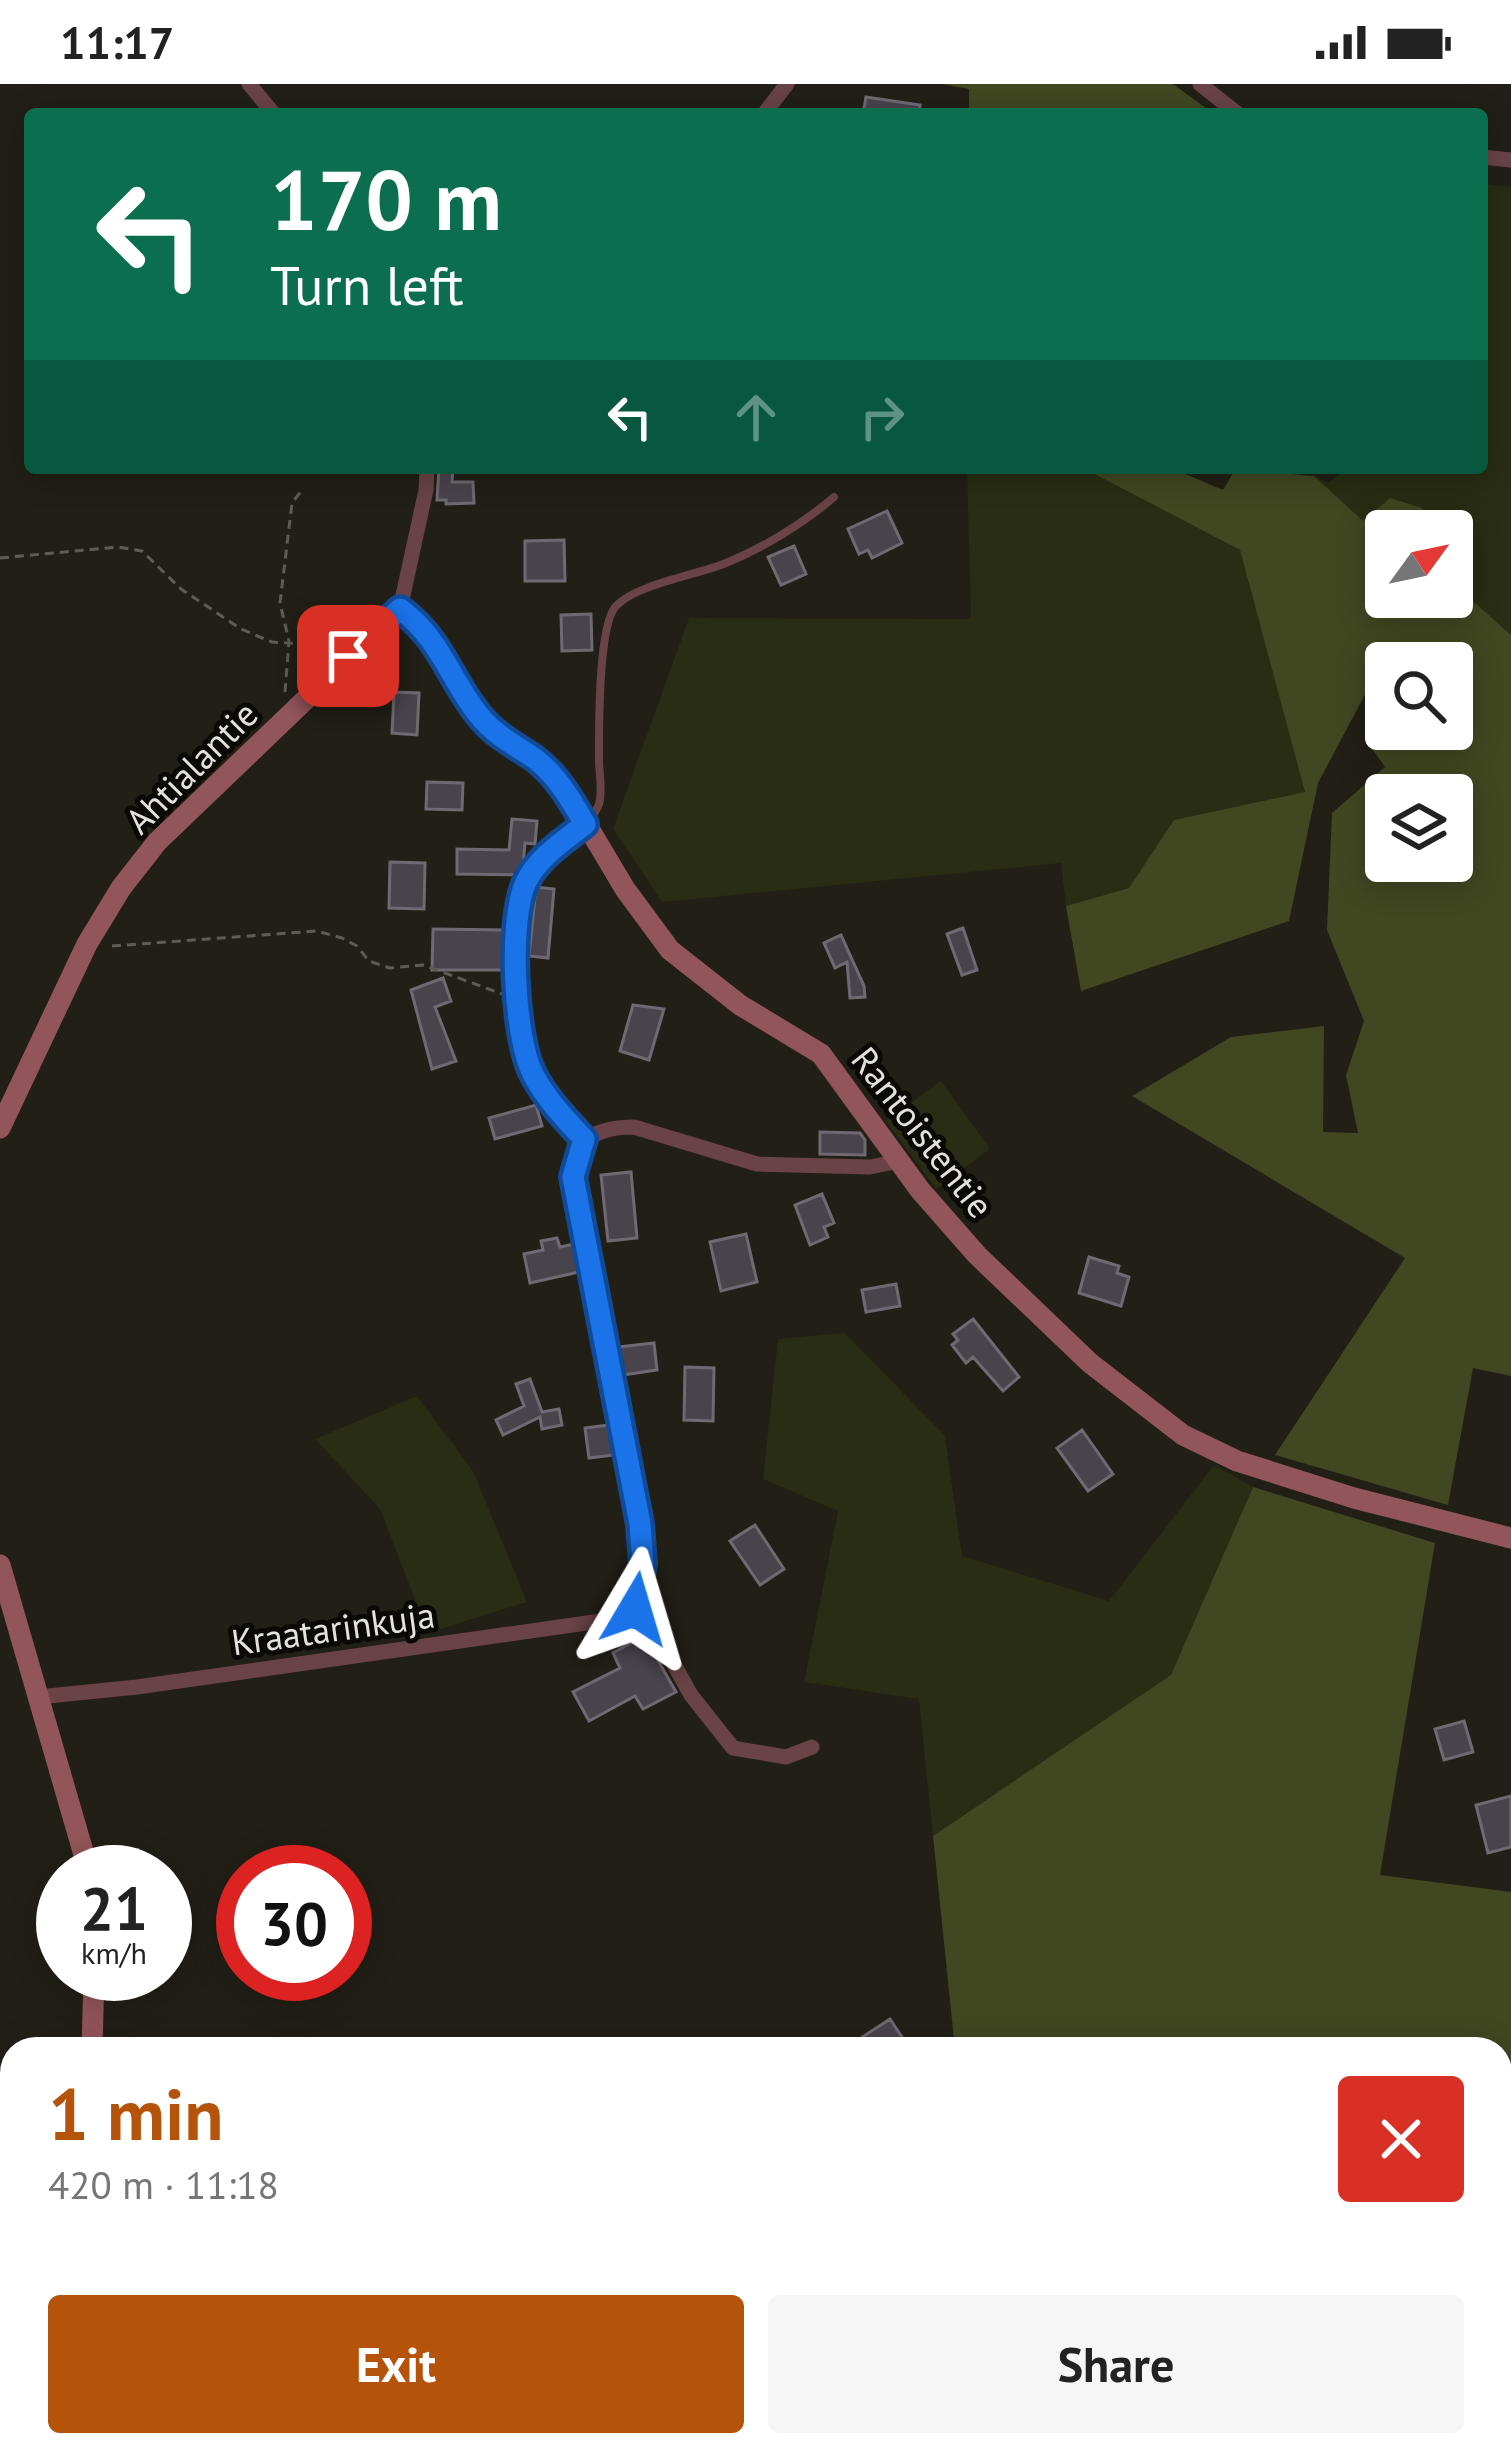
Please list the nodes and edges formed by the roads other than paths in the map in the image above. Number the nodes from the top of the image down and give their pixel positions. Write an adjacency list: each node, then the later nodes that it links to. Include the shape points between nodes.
1 (249, 84): 4 (street)
2 (787, 84): 5 (street)
3 (1200, 84): 6 (street)
4 (269, 108)
5 (769, 108)
6 (1230, 108)
7 (427, 474): 9 (street)
8 (834, 497): 10 (lane, via 800,526 730,562 628,596 613,609 599,707 600,801)
9 (400, 609): 10 (street, Rantoistentie, via 440,648 486,724 548,770); 11 (street, Ahtialantie, via 157,842 87,944)
10 (585, 824): 12 (lane, via 541,860 517,914 530,1069); 13 (street, Rantoistentie, via 670,950 821,1054)
11 (0, 1128)
12 (584, 1139): 13 (street, via 634,1127 757,1164 870,1168); 16 (street, via 573,1177 640,1524)
13 (899, 1161): 14 (street, Rantoistentie, via 976,1255 1053,1330 1183,1435 1354,1498)
14 (1511, 1538)
15 (0, 1565): 17 (street)
16 (635, 1609): 17 (street, Kraatarinkuja, via 615,1619); 18 (street, via 733,1748 787,1756)
17 (38, 1697): 19 (street)
18 (812, 1747)
19 (81, 1845)
20 (93, 2001): 21 (street)
21 (92, 2037)

